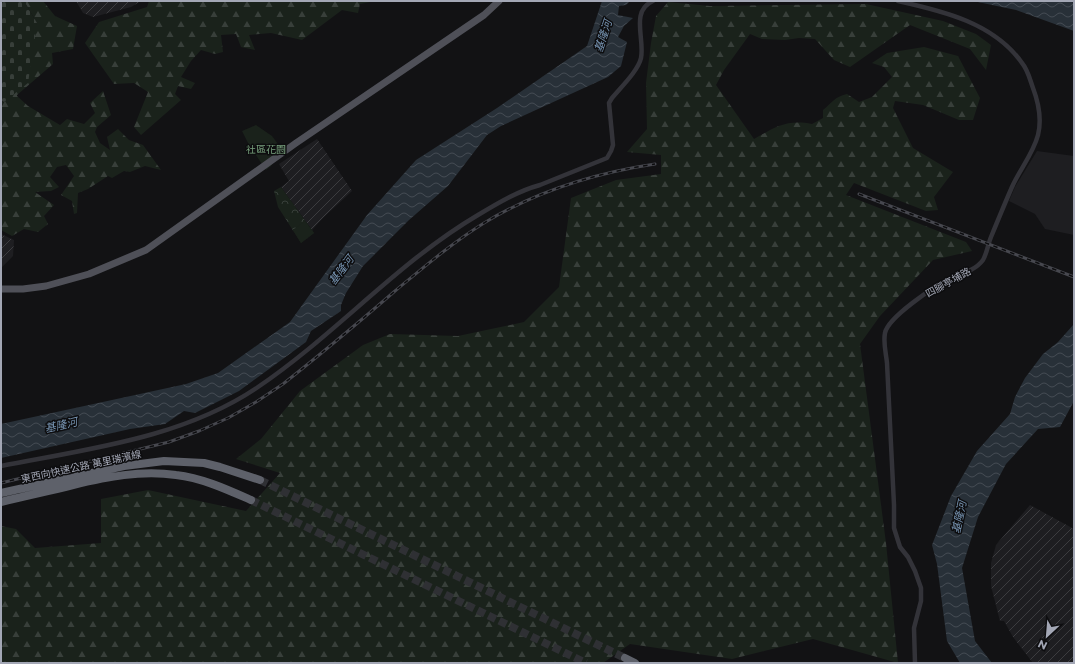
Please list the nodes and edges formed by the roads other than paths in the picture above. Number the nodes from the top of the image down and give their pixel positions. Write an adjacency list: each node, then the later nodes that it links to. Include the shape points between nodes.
1 (499, 1): 4 (main road, via 484,15 146,250 89,274 46,286)
2 (653, 1): 5 (street, via 643,10 639,22 641,58 609,104 613,145 607,158 529,188 462,224 409,264 292,362 258,388 227,406 177,428)
3 (898, 1): 12 (street, 四腳亭埔路, via 955,16 997,36 1023,63 1040,109 1034,148 1014,183 982,260 970,271 949,279 915,301 885,332 894,528 900,547 915,570 921,588 921,601 914,628)
4 (1, 289)
5 (1, 466)
6 (260, 480): 7 (highway, 東西向快速公路 萬里瑞濱線, via 220,467 197,463 144,462)
7 (1, 493)
8 (251, 500): 9 (highway, 東西向快速公路 萬里瑞濱線, via 215,484 190,477 147,473 104,478)
9 (1, 502)
10 (625, 658): 11 (highway)
11 (635, 663)
12 (914, 663)

